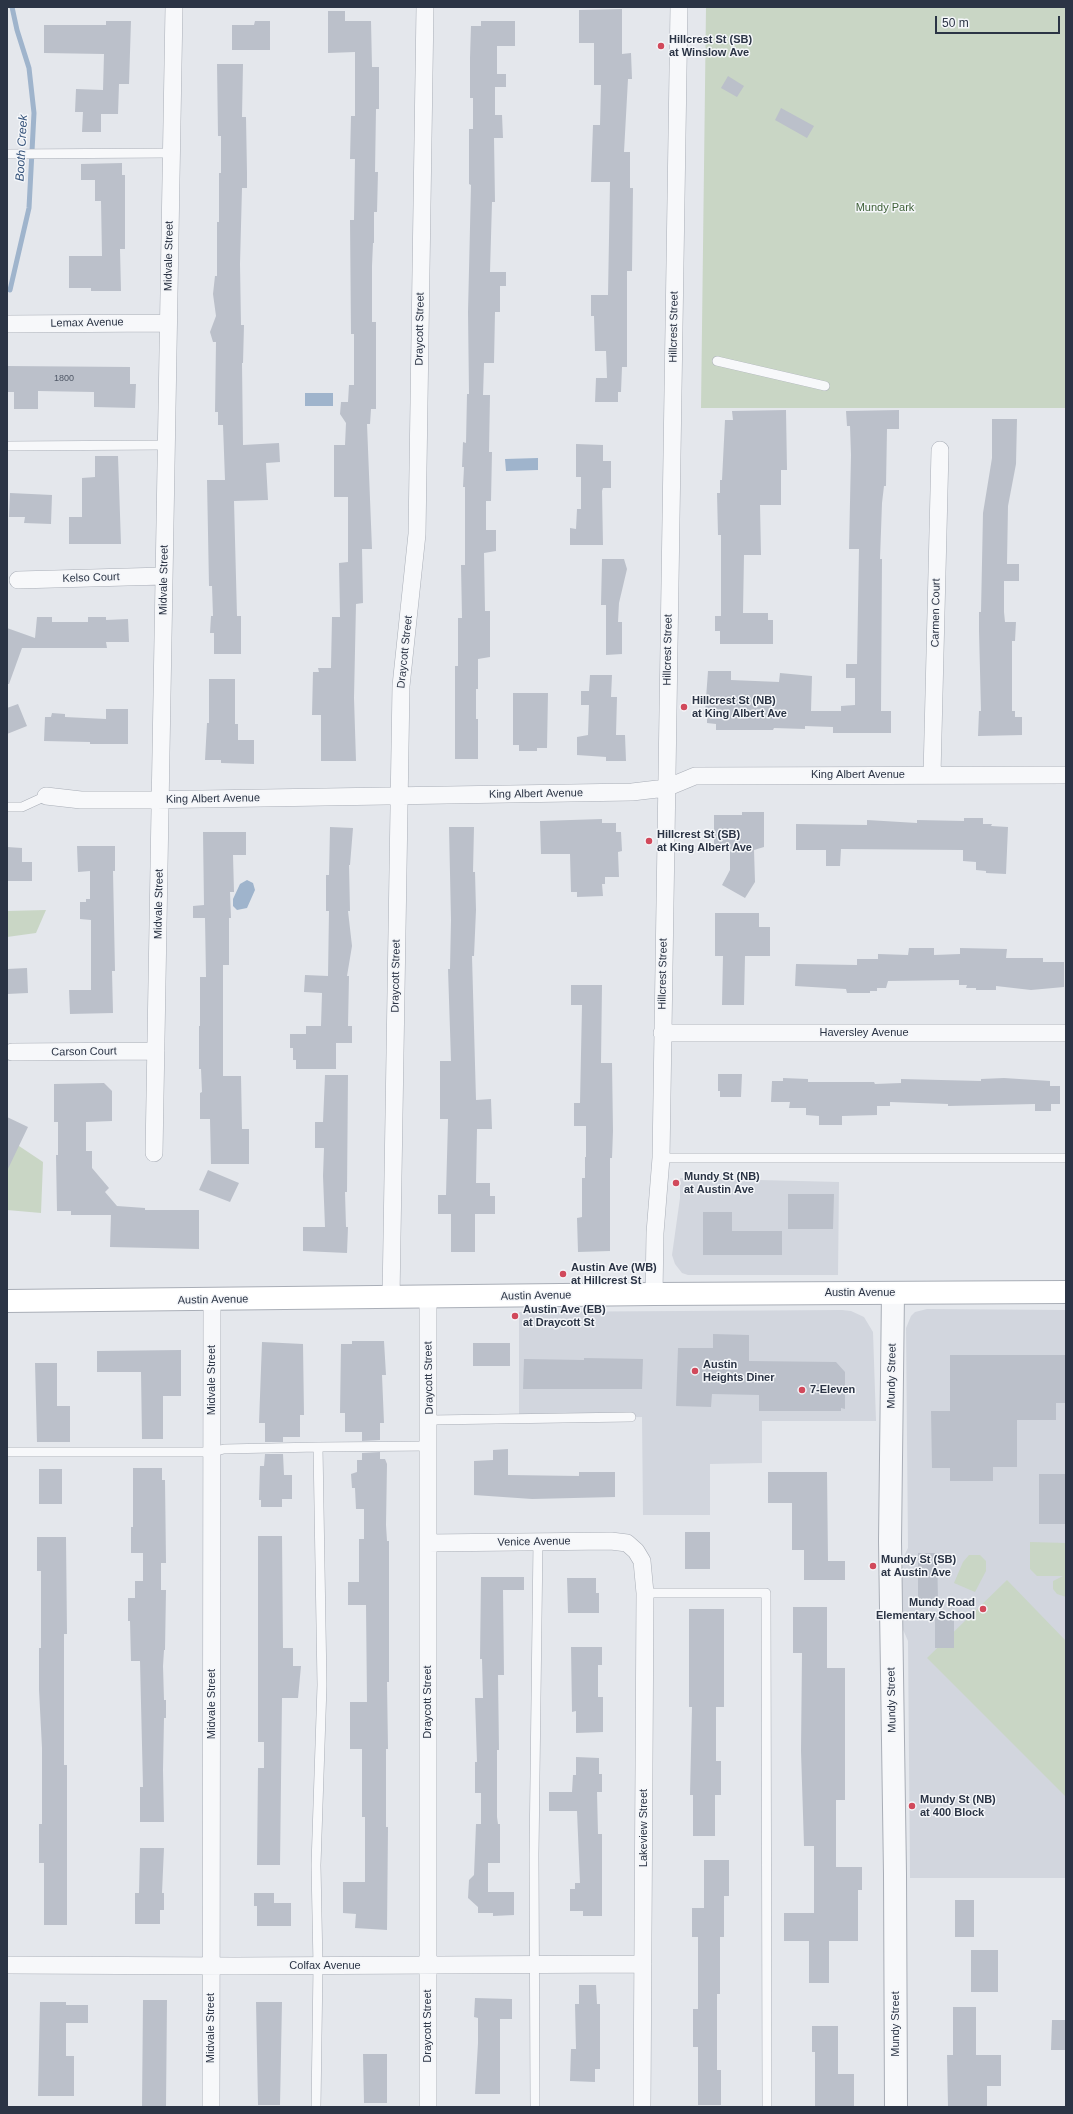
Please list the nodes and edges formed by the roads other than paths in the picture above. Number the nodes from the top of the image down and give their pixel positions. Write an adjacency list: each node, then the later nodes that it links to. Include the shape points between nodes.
1 (174, 7): 4 (street, Midvale Street)
2 (425, 7): 19 (street, Draycott Street, via 417,534 402,671)
3 (679, 7): 17 (street, Hillcrest Street)
4 (171, 153): 5 (lane); 6 (street, Midvale Street)
5 (7, 154)
6 (167, 323): 7 (street, Lemax Avenue); 10 (street, Midvale Street)
7 (7, 324)
8 (717, 361): 9 (lane)
9 (825, 386)
10 (166, 445): 11 (lane); 13 (street, Midvale Street)
11 (7, 446)
12 (940, 450): 15 (street, Carmen Court)
13 (164, 576): 14 (street, Kelso Court); 20 (street, Midvale Street)
14 (18, 580)
15 (932, 775): 16 (street, King Albert Avenue); 17 (street, King Albert Avenue, via 695,776)
16 (1066, 775)
17 (666, 788): 19 (street, King Albert Avenue, via 632,792); 22 (street, Hillcrest Street)
18 (46, 796): 20 (street, King Albert Avenue, via 81,800); 21 (lane, King Albert Avenue, via 22,807)
19 (400, 796): 20 (street, King Albert Avenue); 33 (street, Draycott Street)
20 (162, 800): 24 (street, Midvale Street)
21 (7, 807)
22 (662, 1033): 23 (street, Haversley Avenue); 27 (street, Hillcrest Street)
23 (1066, 1033)
24 (156, 1051): 25 (street, Carson Court); 26 (street, Midvale Street)
25 (12, 1052)
26 (154, 1153)
27 (661, 1158): 28 (lane); 31 (street, Hillcrest Street, via 655,1233)
28 (1066, 1158)
29 (1066, 1292): 30 (main road, Austin Avenue)
30 (893, 1293): 31 (main road, Austin Avenue); 58 (street, Mundy Street, via 890,1541)
31 (654, 1294): 32 (main road, Austin Avenue)
32 (428, 1297): 33 (main road, Austin Avenue); 37 (street, Draycott Street)
33 (391, 1298): 34 (main road, Austin Avenue)
34 (212, 1300): 35 (main road, Austin Avenue); 41 (street, Midvale Street)
35 (7, 1302)
36 (631, 1417): 37 (lane)
37 (430, 1420): 38 (street, Draycott Street)
38 (429, 1446): 39 (lane); 43 (street, Draycott Street)
39 (318, 1448): 41 (lane, via 224,1449); 51 (lane, via 322,1685 316,1865)
40 (7, 1452): 41 (lane)
41 (212, 1452): 50 (street, Midvale Street)
42 (538, 1542): 43 (street, Venice Avenue); 44 (street, Venice Avenue, via 611,1541 627,1543); 49 (lane)
43 (428, 1543): 48 (street, Draycott Street)
44 (636, 1551): 45 (street, Lakeview Street, via 642,1561)
45 (645, 1592): 46 (street, Lakeview Street); 57 (lane, via 766,1593)
46 (643, 1964): 49 (street, Colfax Avenue); 56 (street, Lakeview Street)
47 (7, 1965): 50 (street, Colfax Avenue)
48 (428, 1965): 49 (street, Colfax Avenue); 51 (street, Colfax Avenue); 54 (street, Draycott Street)
49 (535, 1965): 55 (lane)
50 (212, 1966): 51 (street, Colfax Avenue); 52 (street, Midvale Street)
51 (318, 1966): 53 (lane)
52 (211, 2107)
53 (316, 2107)
54 (428, 2107)
55 (535, 2107)
56 (642, 2107)
57 (767, 2107)
58 (896, 2107)

